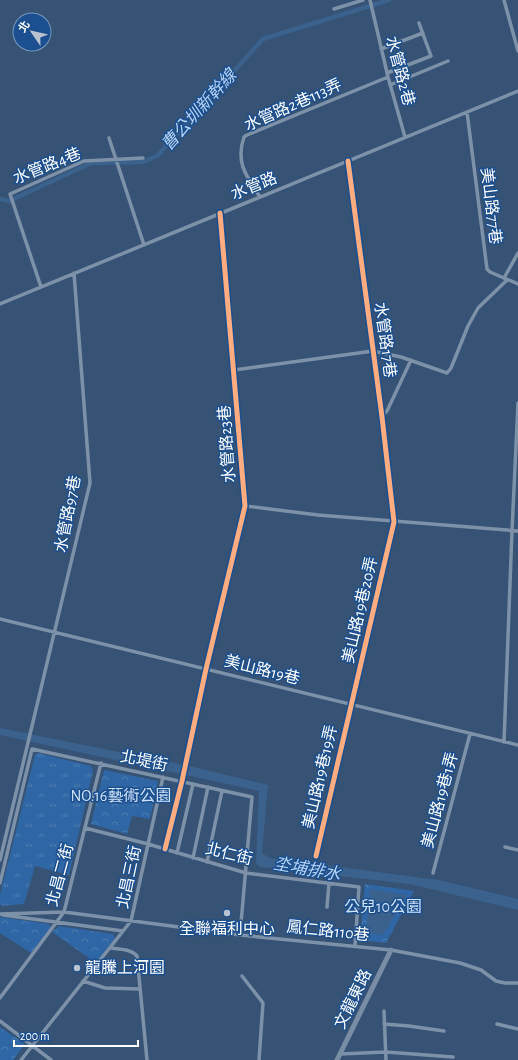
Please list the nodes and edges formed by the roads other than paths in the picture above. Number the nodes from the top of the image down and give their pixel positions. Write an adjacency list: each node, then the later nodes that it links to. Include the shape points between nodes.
1 (363, 0): 4 (street)
2 (504, 0): 8 (street)
3 (370, 1): 7 (street, 水管路2巷)
4 (334, 9)
5 (419, 23): 6 (street)
6 (423, 32): 7 (street); 10 (street, via 431,56)
7 (381, 49): 10 (street, 水管路2巷)
8 (518, 51)
9 (448, 61): 11 (street)
10 (387, 75): 11 (street, 水管路2巷); 19 (street, 水管路2巷113弄, via 247,134 244,137 240,160 243,171)
11 (390, 84): 14 (street, 水管路2巷)
12 (518, 91): 13 (street, 水管路)
13 (467, 112): 14 (street, 水管路); 24 (street, 美山路77巷, via 486,265 490,272)
14 (405, 137): 18 (street, 水管路)
15 (109, 138): 17 (street)
16 (143, 158): 17 (street, 水管路4巷)
17 (115, 160): 21 (street); 26 (street, 水管路4巷, via 84,161 11,193)
18 (348, 161): 19 (street, 水管路); 28 (street, 水管路17巷)
19 (260, 197): 20 (street, 水管路)
20 (220, 213): 21 (street, 水管路); 30 (street, 水管路23巷)
21 (144, 245): 23 (street, 水管路)
22 (518, 253): 24 (street)
23 (74, 274): 26 (street, 水管路); 38 (street, 水管路97巷, via 90,483)
24 (506, 279): 25 (street, 美山路77巷); 29 (street, via 478,308 447,373)
25 (518, 284)
26 (41, 287): 27 (street, 水管路)
27 (0, 304)
28 (373, 351): 29 (street); 30 (street); 32 (street, 水管路17巷)
29 (411, 360): 32 (street)
30 (234, 370): 33 (street, 水管路23巷)
31 (518, 403): 35 (street)
32 (382, 417): 34 (street, 水管路17巷)
33 (245, 506): 34 (street); 39 (street, 水管路23巷)
34 (394, 522): 35 (street); 40 (street, 美山路19巷20弄)
35 (512, 531): 36 (street); 42 (street)
36 (518, 531)
37 (0, 619): 38 (street, 美山路19巷)
38 (54, 632): 39 (street, 美山路19巷); 44 (street, 水管路97巷)
39 (206, 669): 40 (street, 美山路19巷); 47 (street, 水管路23巷)
40 (350, 704): 41 (street, 美山路19巷); 57 (street, 美山路19巷19弄)
41 (470, 734): 42 (street, 美山路19巷); 62 (street, 美山路19巷1弄)
42 (504, 742): 43 (street, 美山路19巷)
43 (518, 745)
44 (30, 748): 45 (street, 北堤街); 59 (street); 63 (street)
45 (101, 764): 46 (street, 北堤街); 51 (street, 北昌二街)
46 (163, 777): 47 (street, 北堤街); 52 (street, 北昌三街)
47 (182, 780): 48 (street, 北堤街); 54 (street, 水管路23巷)
48 (193, 784): 49 (street, 北堤街); 56 (street)
49 (208, 787): 50 (street, 北堤街); 58 (street)
50 (222, 790): 60 (street); 61 (street, 北堤街, via 252,797)
51 (85, 828): 52 (street, 北仁街); 66 (street, 北昌二街)
52 (148, 844): 54 (street, 北仁街); 68 (street, 北昌三街)
53 (505, 847): 55 (street)
54 (165, 849): 56 (street, 北仁街)
55 (518, 850)
56 (177, 853): 58 (street, 北仁街)
57 (316, 856)
58 (192, 858): 60 (street, 北仁街)
59 (0, 860)
60 (207, 862): 61 (street, 北仁街)
61 (246, 873): 64 (street, 北仁街); 71 (street)
62 (433, 873)
63 (0, 883)
64 (329, 883): 65 (street); 72 (street, 北仁街, via 359,887)
65 (327, 907)
66 (64, 912): 67 (street, 鳳仁路110巷); 68 (street, 鳳仁路110巷); 69 (street, 北昌二街)
67 (0, 914): 69 (street)
68 (131, 921): 70 (street, 北昌三街); 71 (street, 鳳仁路110巷)
69 (57, 923): 70 (street); 79 (street, 北昌二街)
70 (123, 931): 73 (street, 北昌三街)
71 (240, 934): 72 (street, 鳳仁路110巷)
72 (355, 946): 74 (street, 鳳仁路110巷)
73 (111, 948): 76 (street, 北昌三街); 78 (street, via 136,954)
74 (392, 950): 77 (street, 鳳仁路110巷, via 460,963 481,970 505,983); 88 (street, 文龍東路)
75 (242, 976): 93 (street, via 263,1003)
76 (83, 981): 78 (street, via 105,988); 86 (street, 北昌三街)
77 (518, 982)
78 (140, 990): 92 (street)
79 (0, 998)
80 (384, 1011): 82 (street)
81 (0, 1022): 86 (street)
82 (384, 1024): 85 (street); 87 (street)
83 (498, 1024): 84 (street)
84 (518, 1029)
85 (444, 1030)
86 (32, 1045): 90 (street, 北昌三街); 91 (street)
87 (386, 1052): 88 (street); 89 (street); 95 (street)
88 (340, 1054): 94 (street, 文龍東路)
89 (453, 1057)
90 (21, 1060)
91 (51, 1060)
92 (147, 1060)
93 (259, 1060)
94 (337, 1060)
95 (386, 1060)

